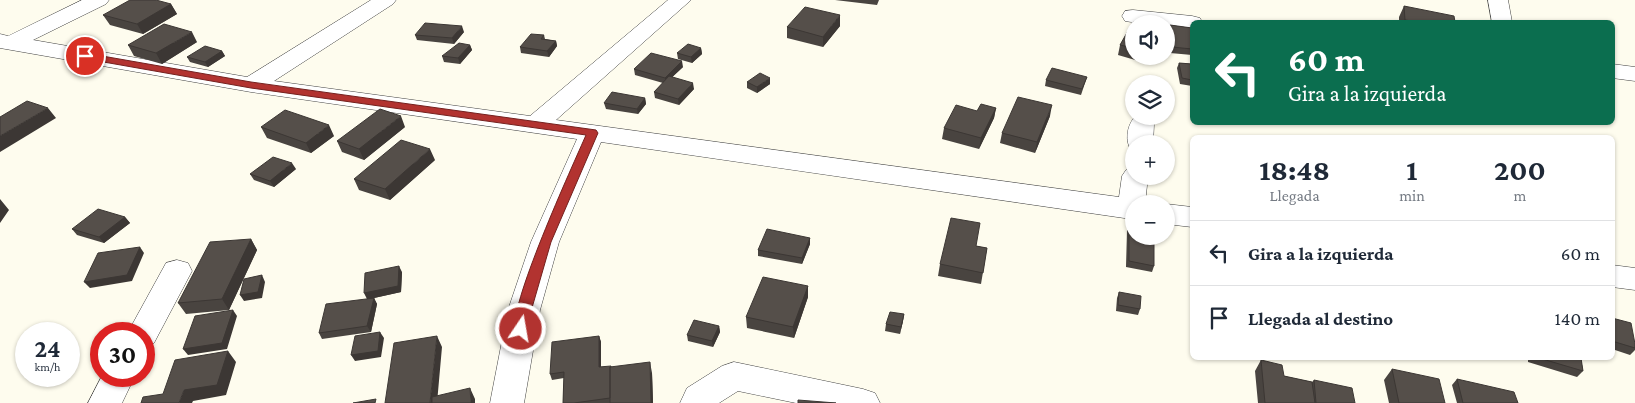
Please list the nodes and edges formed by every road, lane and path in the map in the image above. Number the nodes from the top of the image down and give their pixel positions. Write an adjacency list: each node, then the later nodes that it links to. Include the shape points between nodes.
1 (99, 0): 8 (street)
2 (386, 0): 11 (street)
3 (681, 0): 12 (street)
4 (1498, 0): 5 (street)
5 (1502, 20)
6 (1175, 21): 7 (street)
7 (1190, 23)
8 (5, 42): 11 (street)
9 (1615, 71): 10 (street)
10 (1635, 74)
11 (251, 85): 12 (street)
12 (535, 125): 13 (street)
13 (592, 133): 14 (street); 23 (street, via 545,242 524,310)
14 (1125, 208)
15 (1175, 215): 16 (street)
16 (1190, 217)
17 (177, 271): 20 (street)
18 (1615, 277): 19 (street)
19 (1635, 280)
20 (149, 322)
21 (113, 387): 22 (street)
22 (105, 403)
23 (507, 403)
24 (697, 403): 25 (street, via 699,398 734,376)
25 (862, 403)

